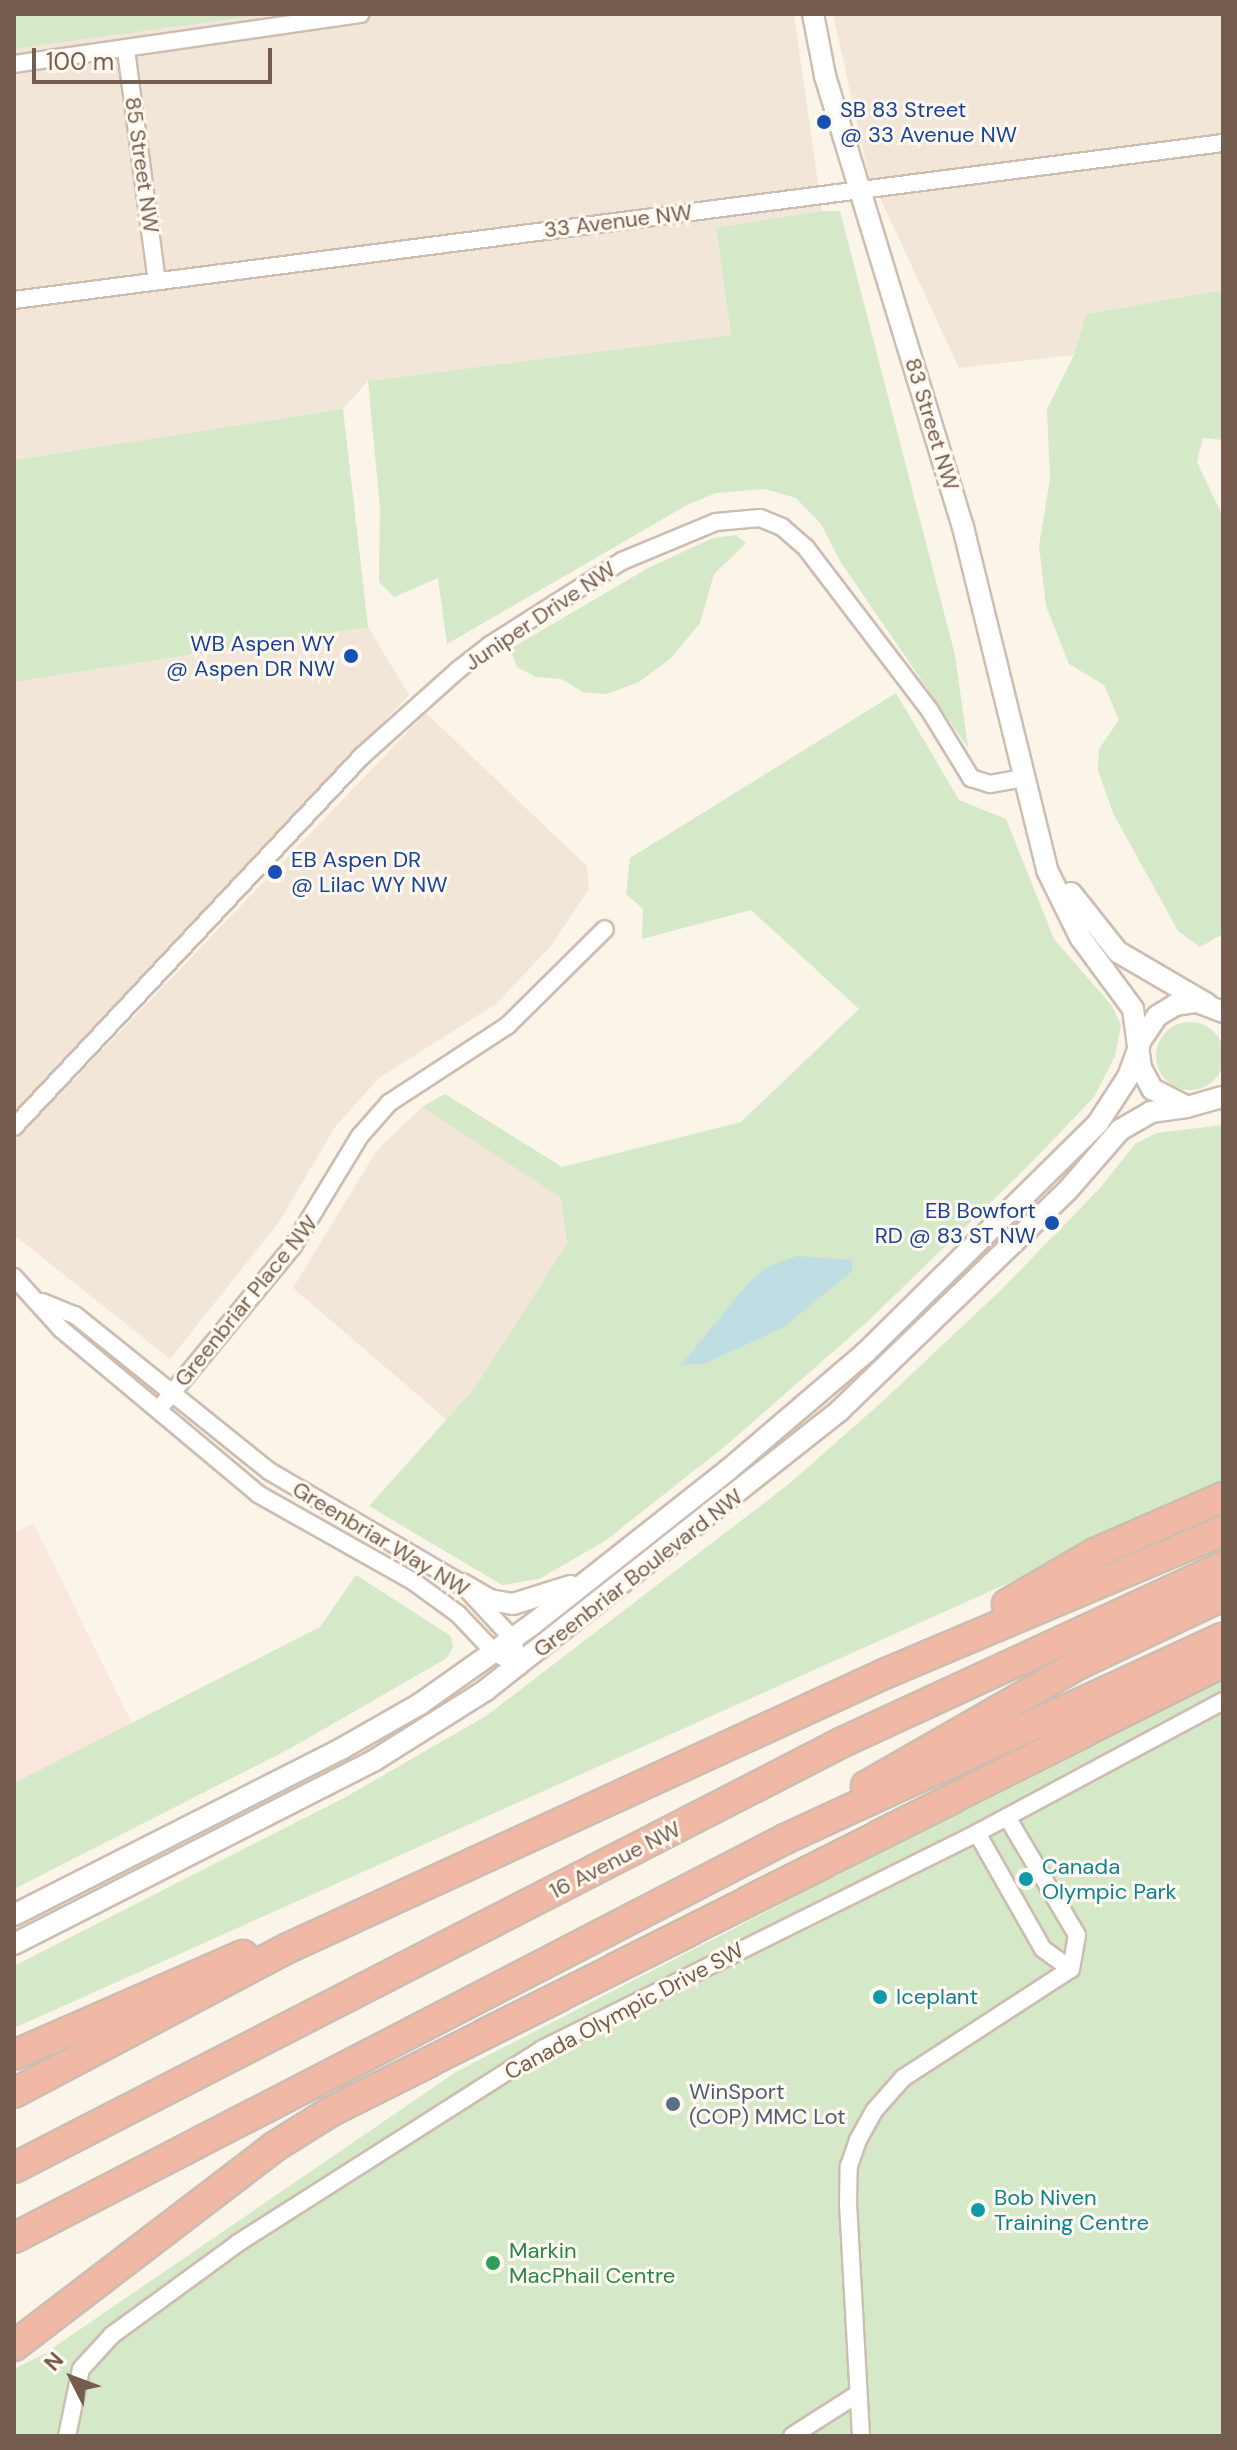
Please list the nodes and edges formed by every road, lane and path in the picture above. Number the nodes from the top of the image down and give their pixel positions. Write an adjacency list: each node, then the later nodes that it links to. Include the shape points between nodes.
1 (359, 14): 3 (street)
2 (813, 14): 6 (street, 83 Street NW, via 825,76)
3 (126, 50): 4 (street); 7 (street, 85 Street NW)
4 (14, 64)
5 (1223, 143): 6 (street, 33 Avenue NW)
6 (860, 190): 7 (street, 33 Avenue NW); 9 (street, 83 Street NW, via 963,527)
7 (157, 281): 8 (street, 33 Avenue NW)
8 (14, 300)
9 (1025, 778): 10 (street, 83 Street NW); 16 (street, Juniper Drive NW, via 990,784 971,778 930,711 806,548 782,527 760,518 716,522 622,561 458,670 362,756)
10 (1039, 838): 12 (street, 83 Street NW, via 1082,913 1118,952); 13 (street, 83 Street NW, via 1064,909 1136,1017)
11 (605, 929): 19 (street, Greenbriar Place NW, via 508,1025 389,1103 360,1136 293,1246)
12 (1218, 1009): 13 (street, Greenbriar Boulevard NW, via 1186,1002 1165,1009)
13 (1139, 1044): 15 (street, 83 Street NW, via 1141,1068 1152,1089); 24 (street, Greenbriar Boulevard NW, via 1121,1090 1098,1123 918,1302 789,1420)
14 (1223, 1097): 15 (street, Greenbriar Boulevard NW)
15 (1187, 1107): 31 (street, Greenbriar Boulevard NW, via 1151,1112 1120,1130 1067,1191 839,1411)
16 (14, 1127)
17 (14, 1277): 18 (street, Greenbriar Way NW)
18 (41, 1301): 19 (street, Greenbriar Way NW, via 75,1315); 20 (street, Greenbriar Way NW, via 61,1329)
19 (173, 1392): 20 (street, Greenbriar Place NW); 25 (street, Greenbriar Way NW, via 269,1471)
20 (158, 1410): 29 (street, Greenbriar Way NW, via 258,1494 437,1598)
21 (1223, 1497): 32 (highway, via 1095,1553)
22 (1223, 1531): 32 (highway)
23 (1223, 1566): 43 (highway, 16 Avenue NW, via 859,1734)
24 (595, 1574): 25 (street, via 513,1604 490,1600); 28 (street, Greenbriar Boulevard NW)
25 (462, 1584): 28 (street, Greenbriar Way NW)
26 (1223, 1596): 36 (highway, via 1077,1665 924,1748)
27 (1223, 1638): 36 (highway)
28 (513, 1639): 29 (street, Greenbriar Boulevard NW); 31 (street)
29 (495, 1653): 31 (street, Greenbriar Way NW); 37 (street, Greenbriar Boulevard NW, via 341,1749)
30 (1223, 1662): 45 (highway, via 330,2112 274,2147)
31 (519, 1666): 38 (street, Greenbriar Boulevard NW, via 375,1760)
32 (884, 1674): 39 (highway)
33 (1223, 1701): 34 (street, Canada Olympic Drive SW)
34 (1007, 1817): 35 (street, Canada Olympic Drive SW); 40 (street, via 1077,1935)
35 (977, 1833): 40 (street, via 1043,1949); 47 (street, Canada Olympic Drive SW, via 542,2049 238,2243 97,2348 81,2369)
36 (785, 1839): 44 (highway)
37 (14, 1915)
38 (14, 1944)
39 (288, 1948): 41 (highway, via 233,1957); 42 (highway)
40 (1071, 1969): 46 (street, via 903,2078 874,2111 858,2140 849,2166 848,2205)
41 (14, 2055)
42 (14, 2093)
43 (14, 2168)
44 (14, 2238)
45 (14, 2346)
46 (856, 2395): 48 (street); 49 (street)
47 (67, 2436)
48 (792, 2436)
49 (861, 2436)

